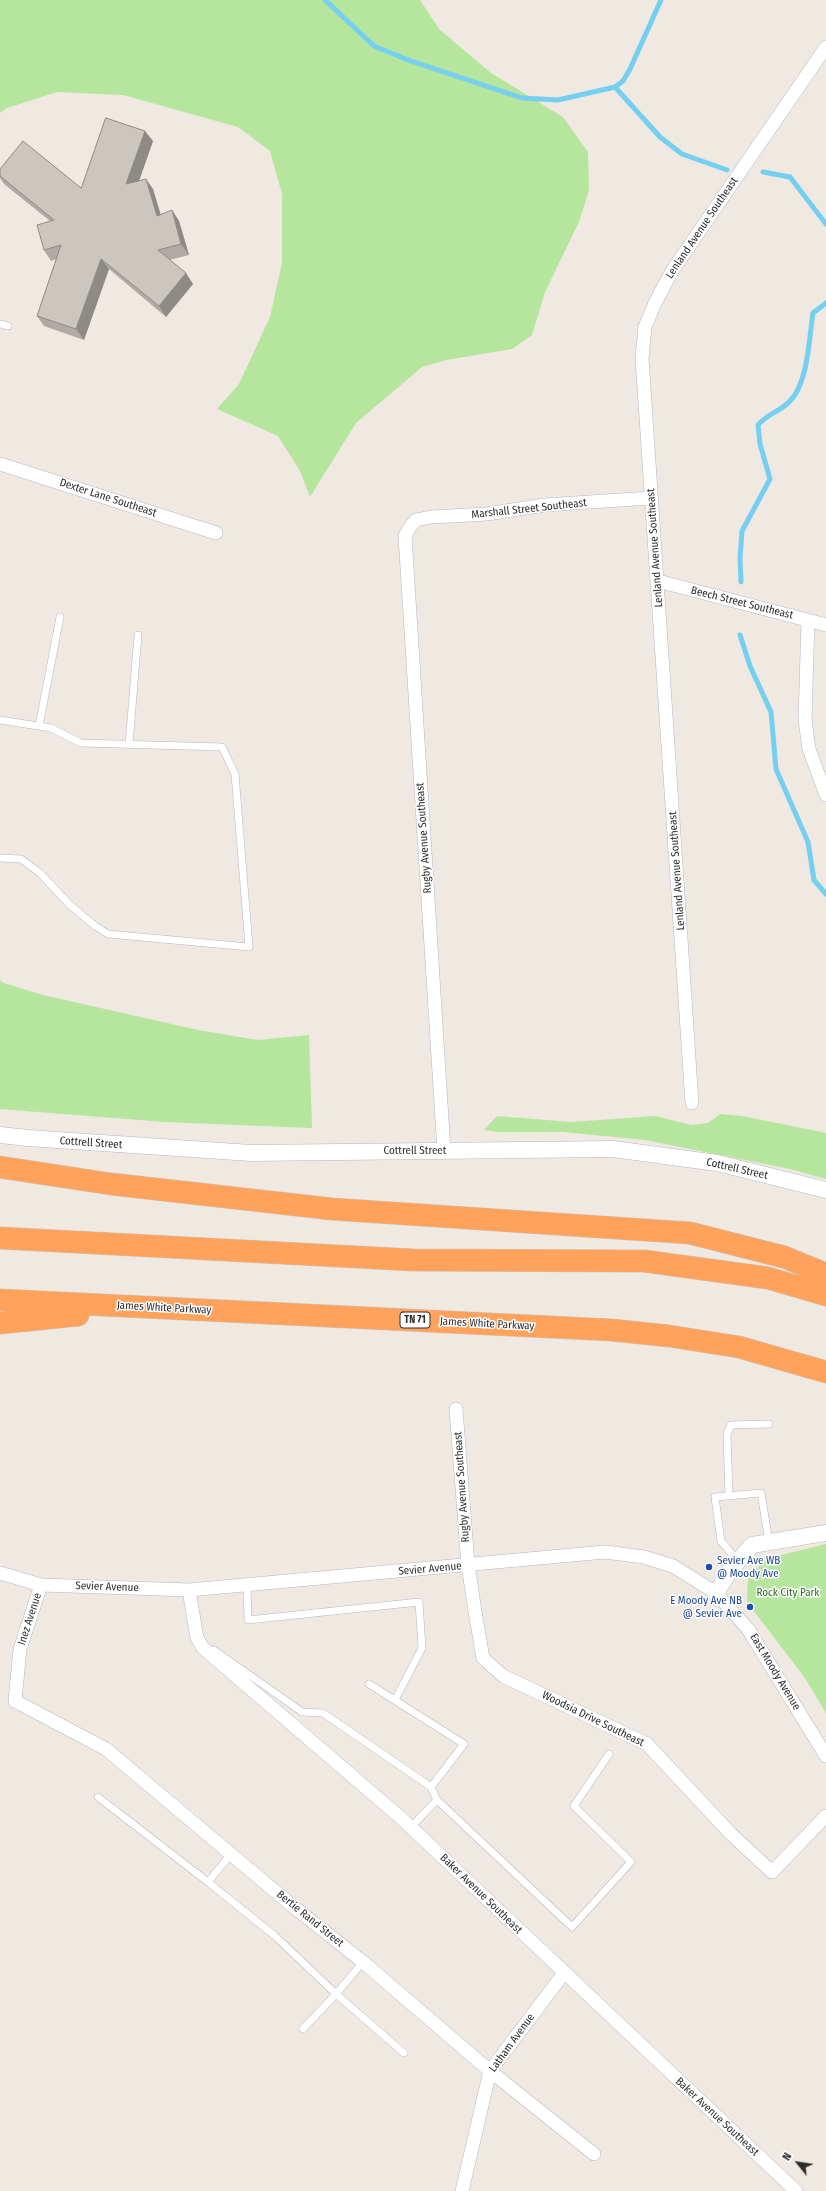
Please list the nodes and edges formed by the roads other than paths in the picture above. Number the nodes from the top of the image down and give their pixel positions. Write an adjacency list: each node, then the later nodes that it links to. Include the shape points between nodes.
1 (826, 47): 5 (street, Lenland Avenue Southeast, via 672,271 645,327 642,358)
2 (0, 324): 3 (lane)
3 (8, 326)
4 (0, 464): 7 (street, Dexter Lane Southeast)
5 (652, 498): 6 (street, Marshall Street Southeast, via 544,505 487,514 431,516 416,520); 8 (street, Lenland Avenue Southeast)
6 (410, 527): 20 (street, Rugby Avenue Southeast, via 405,536 406,559)
7 (216, 533)
8 (658, 581): 10 (street, Beech Street Southeast); 18 (street, Lenland Avenue Southeast)
9 (60, 617): 14 (lane)
10 (808, 620): 11 (street, Beech Street Southeast); 16 (street, via 805,720 809,749)
11 (826, 625)
12 (138, 635): 15 (lane)
13 (0, 720): 14 (lane)
14 (39, 726): 15 (lane, via 52,728 81,743)
15 (129, 744): 17 (lane, via 222,747 235,774 249,947 108,934 69,904 40,873 21,859)
16 (826, 795)
17 (0, 858)
18 (692, 1103)
19 (0, 1135): 20 (street, Cottrell Street, via 251,1153)
20 (444, 1151): 22 (street, Cottrell Street, via 613,1149 718,1163)
21 (0, 1167): 24 (highway, via 111,1184 332,1209 690,1233 784,1257)
22 (826, 1190)
23 (0, 1238): 25 (highway, via 413,1260 644,1261 768,1278)
24 (826, 1274)
25 (826, 1295)
26 (0, 1300): 27 (highway, James White Parkway / TN 71)
27 (154, 1307): 28 (highway); 29 (highway, James White Parkway / TN 71, via 612,1330 739,1347)
28 (0, 1323)
29 (826, 1372)
30 (456, 1409): 36 (street, Rugby Avenue Southeast)
31 (769, 1424): 32 (lane, via 731,1425 727,1434)
32 (729, 1496): 34 (lane, via 761,1493); 35 (lane, via 715,1497 721,1541)
33 (826, 1534): 34 (street)
34 (769, 1542): 35 (street, via 752,1545)
35 (738, 1561): 41 (street)
36 (468, 1566): 38 (street, Sevier Avenue); 41 (street, Sevier Avenue, via 605,1552 628,1554 673,1566); 51 (street, Woodsia Drive Southeast, via 483,1658 493,1669 647,1744 731,1834 772,1872)
37 (0, 1573): 39 (street, Sevier Avenue)
38 (247, 1585): 40 (street, Sevier Avenue); 44 (lane, via 248,1620 419,1602 422,1648)
39 (41, 1586): 40 (street, Sevier Avenue); 45 (street, Inez Avenue, via 20,1649)
40 (189, 1590): 42 (street, Baker Avenue Southeast)
41 (716, 1593): 47 (street, East Moody Avenue, via 748,1629)
42 (197, 1638): 48 (lane, via 302,1712 323,1713); 52 (street, Baker Avenue Southeast, via 203,1648)
43 (369, 1684): 44 (lane)
44 (395, 1700): 48 (lane, via 464,1744)
45 (15, 1701): 53 (street, Bertie Rand Street, via 106,1749)
46 (609, 1754): 50 (lane, via 574,1806 631,1862 572,1927)
47 (826, 1756)
48 (431, 1787): 50 (lane)
49 (98, 1797): 54 (lane)
50 (437, 1800): 52 (lane)
51 (826, 1816)
52 (411, 1827): 56 (street, Baker Avenue Southeast)
53 (232, 1853): 54 (lane); 55 (street, Bertie Rand Street)
54 (208, 1882): 57 (lane, via 275,1936)
55 (363, 1962): 57 (lane); 60 (street, Bertie Rand Street)
56 (564, 1973): 60 (street, Latham Avenue); 63 (street, Baker Avenue Southeast)
57 (336, 1994): 58 (lane); 59 (lane)
58 (303, 2029)
59 (404, 2053)
60 (490, 2071): 61 (street, Bertie Rand Street); 62 (street, Latham Avenue)
61 (594, 2154)
62 (462, 2191)
63 (796, 2191)

